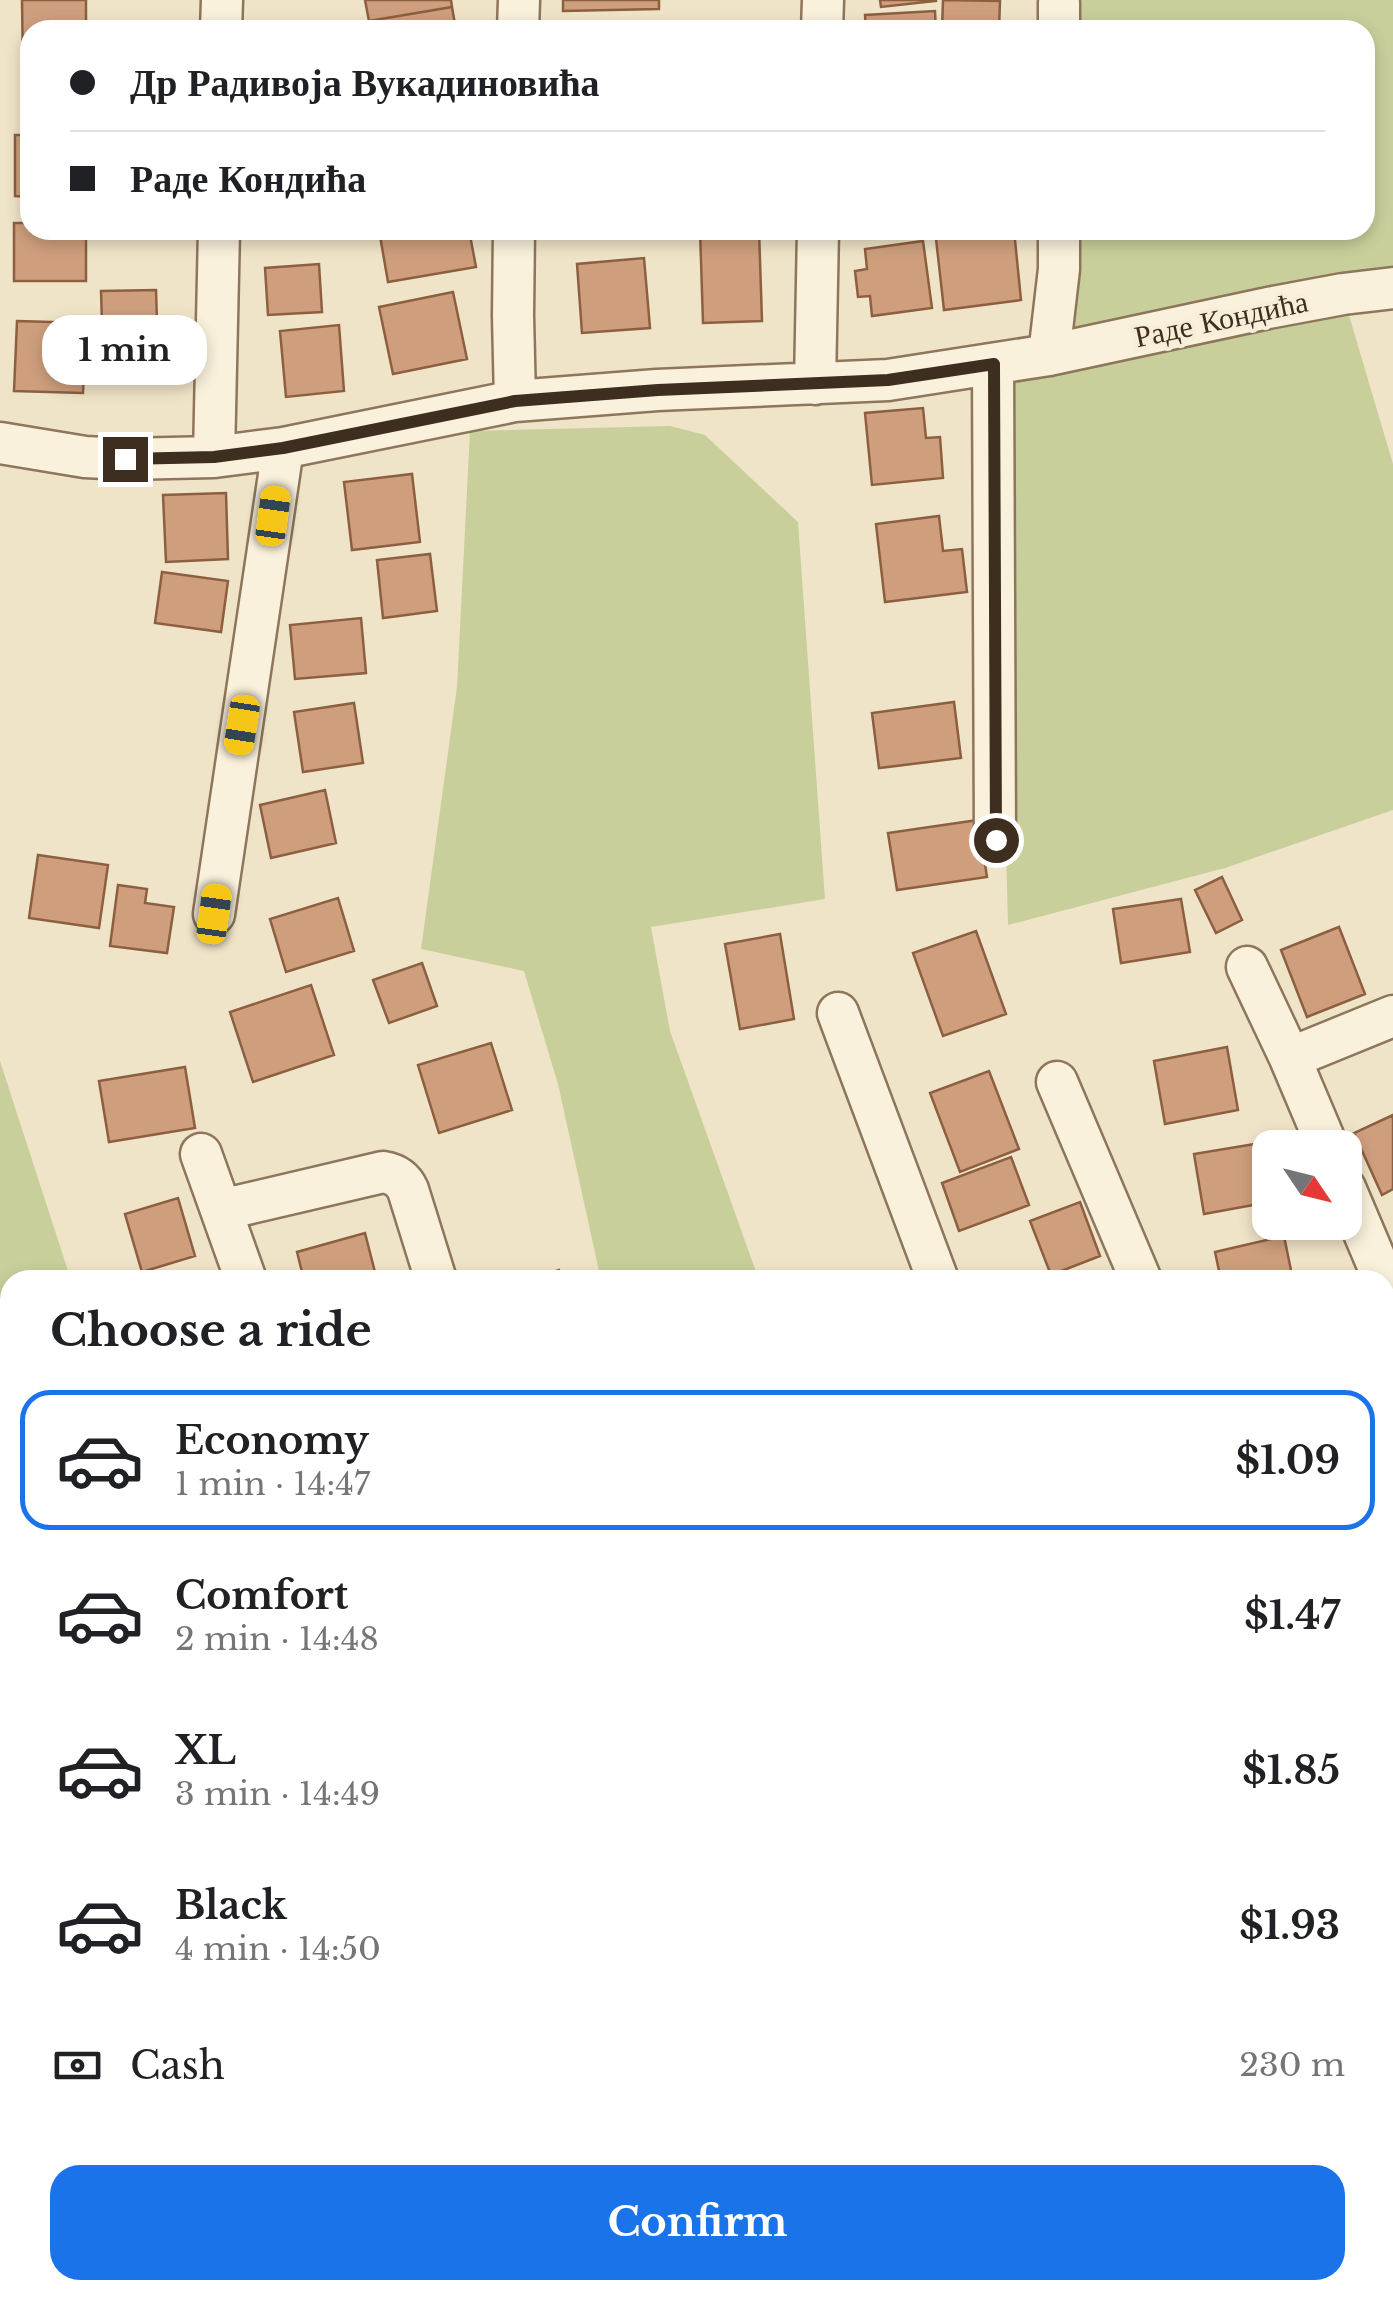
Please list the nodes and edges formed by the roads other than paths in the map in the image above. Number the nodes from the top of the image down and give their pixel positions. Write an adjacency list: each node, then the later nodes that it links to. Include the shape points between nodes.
1 (219, 240): 12 (street)
2 (514, 240): 9 (street)
3 (818, 240): 8 (street)
4 (1059, 240): 6 (street)
5 (1393, 288): 6 (street, Раде Кондића)
6 (1049, 355): 7 (street, Раде Кондића)
7 (994, 364): 8 (street, Раде Кондића); 13 (street)
8 (815, 384): 9 (street, Раде Кондића)
9 (515, 401): 11 (street, Раде Кондића)
10 (0, 443): 12 (street, Раде Кондића, via 85,457)
11 (283, 448): 12 (street, Раде Кондића); 14 (street)
12 (214, 457)
13 (996, 840)
14 (214, 914)
15 (1248, 967): 18 (street)
16 (838, 1013): 26 (street)
17 (1393, 1016): 18 (street)
18 (1290, 1058): 20 (street)
19 (1057, 1082): 27 (street)
20 (1320, 1130)
21 (201, 1154): 22 (street)
22 (221, 1210): 24 (street); 25 (street, via 392,1173 408,1190)
23 (1362, 1229): 28 (street)
24 (242, 1270)
25 (433, 1270)
26 (934, 1270)
27 (1136, 1270)
28 (1379, 1270)

